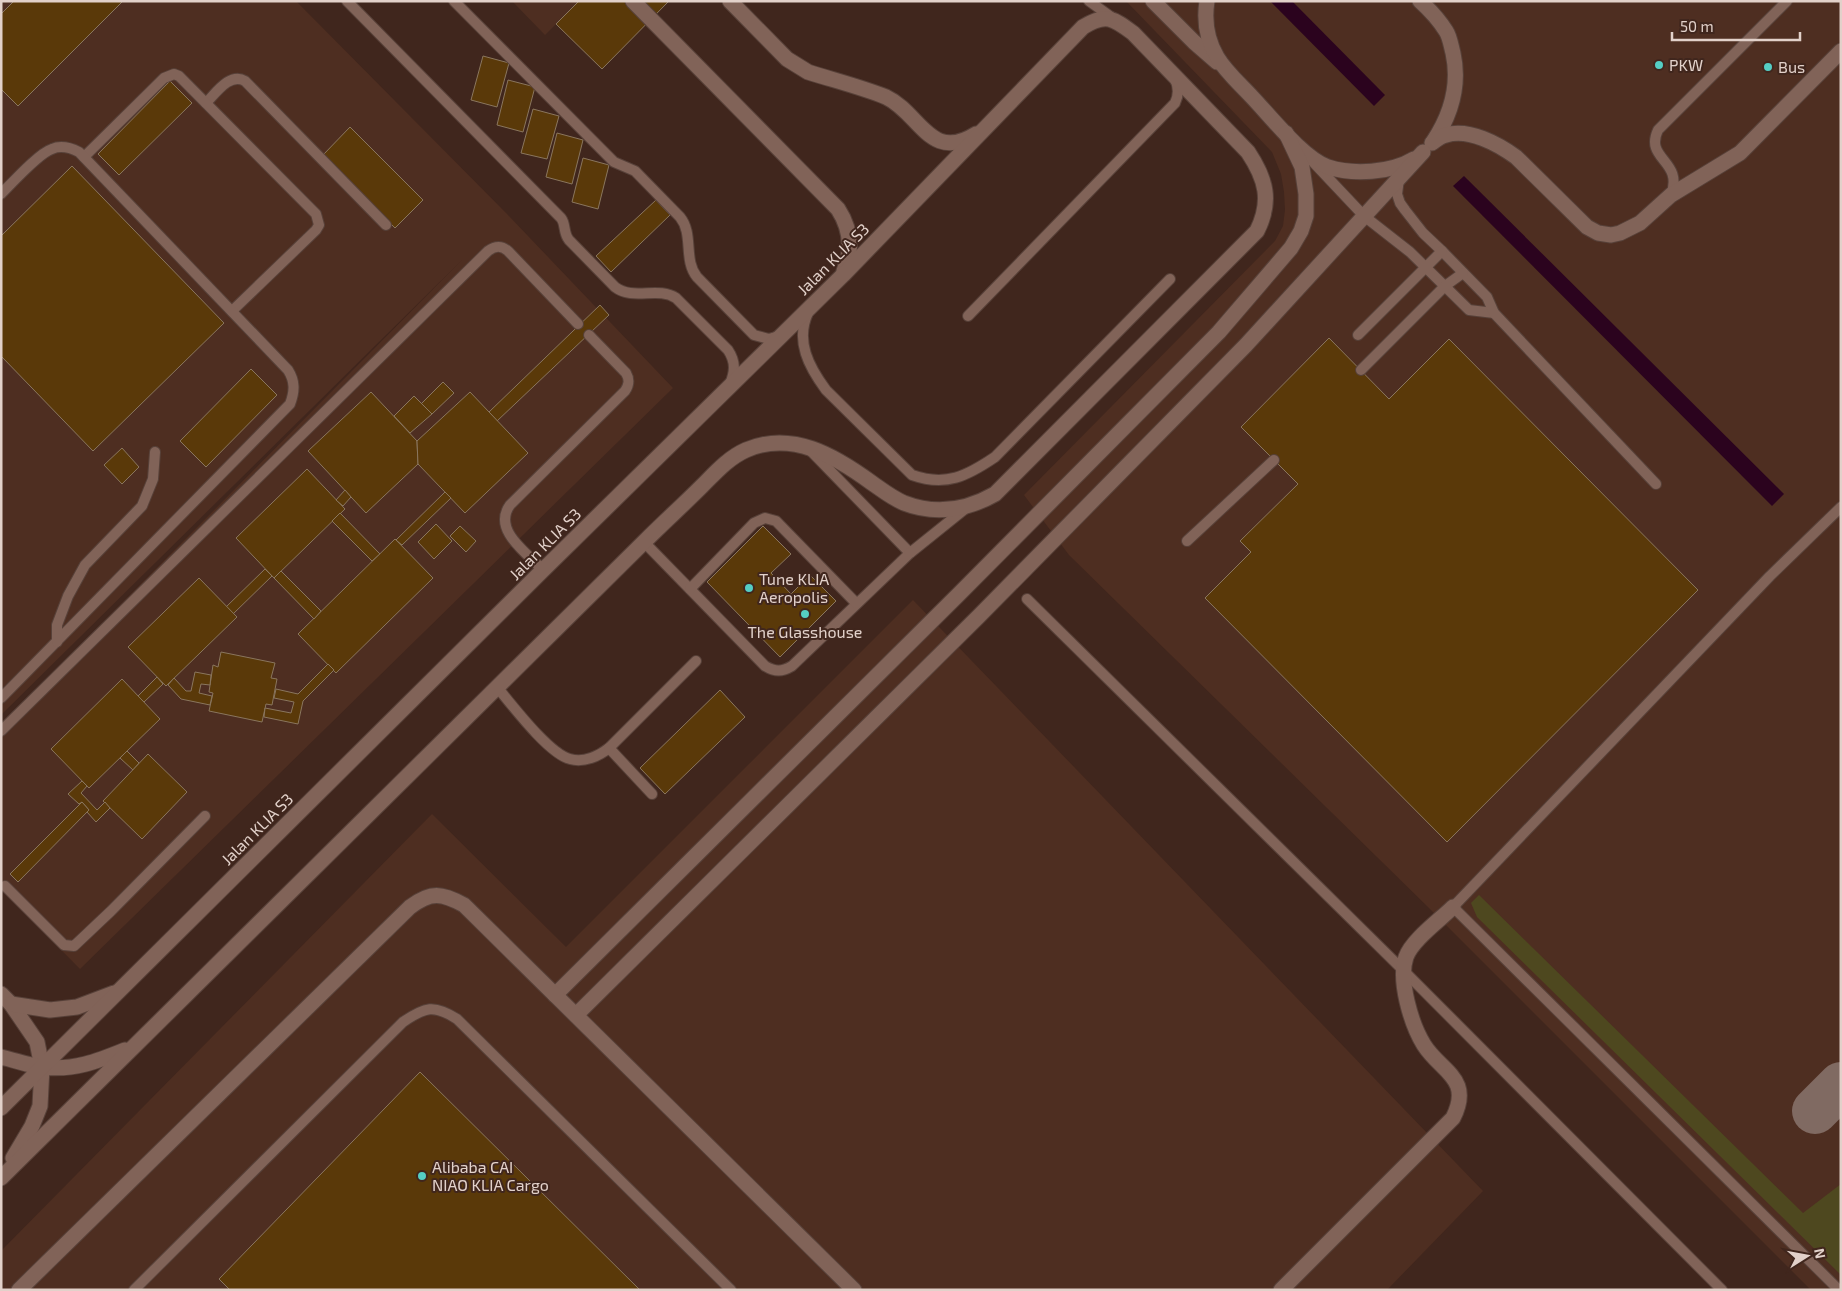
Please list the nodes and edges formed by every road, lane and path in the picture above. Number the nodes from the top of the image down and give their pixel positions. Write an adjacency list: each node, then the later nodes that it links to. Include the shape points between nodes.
1 (347, 1): 40 (lane, via 561,218 565,235 615,287 630,294 670,294 728,350 734,372)
2 (454, 1): 36 (lane, via 614,162 635,171 680,217 685,223 692,271 749,330 762,338)
3 (634, 1): 28 (street, via 838,209 845,219 851,246)
4 (730, 1): 15 (street, via 798,67 885,97 905,110 924,132 940,142 959,142)
5 (1088, 1): 10 (lane)
6 (1153, 1): 12 (street)
7 (1207, 1): 12 (street, via 1206,24 1210,42)
8 (1420, 1): 17 (street, via 1447,32 1456,79 1446,120)
9 (1787, 1): 22 (lane, via 1658,130 1654,138 1655,148 1674,173)
10 (1117, 21): 13 (street); 15 (street, Jalan KLIA S3, via 1100,19 1083,27)
11 (1841, 51): 22 (street, via 1740,153)
12 (1229, 72): 16 (street)
13 (1172, 74): 34 (lane, via 1179,90 1175,103); 46 (street, via 1255,163 1265,190 1262,222 1249,240 1001,488 982,502)
14 (206, 103): 19 (lane, via 179,76 168,75); 24 (lane, via 233,78 245,81); 32 (lane, via 319,219 316,230)
15 (986, 128): 28 (street, Jalan KLIA S3)
16 (1286, 132): 18 (street); 66 (street, via 1302,167 1306,216 1291,248 1220,332)
17 (1428, 148): 18 (street, via 1397,166 1356,171 1327,166); 20 (street); 22 (street, via 1441,136 1459,133 1504,148 1578,220 1598,233 1611,235 1640,224)
18 (1306, 152): 23 (lane)
19 (84, 157): 21 (lane, via 72,148 52,148); 32 (lane)
20 (1400, 177): 23 (street); 25 (lane, via 1397,186 1400,203 1422,234)
21 (1, 194)
22 (1672, 195)
23 (1364, 216): 26 (lane); 68 (street, via 1246,345 986,609)
24 (386, 225)
25 (1442, 251): 26 (lane); 27 (lane)
26 (1425, 266): 30 (lane); 38 (lane)
27 (1462, 273): 30 (lane); 33 (lane, via 1487,297)
28 (843, 275): 31 (street, Jalan KLIA S3)
29 (1170, 279): 31 (lane, via 995,457 974,471 942,480 926,480 912,475 826,390 816,376 808,361 802,336 803,324)
30 (1445, 286): 33 (lane, via 1468,310); 39 (lane)
31 (816, 301): 36 (street, Jalan KLIA S3)
32 (232, 311): 54 (lane, via 288,370 294,386 290,404)
33 (1494, 313): 44 (lane)
34 (968, 316)
35 (578, 324): 58 (lane, via 508,250 498,246 488,251)
36 (783, 334): 40 (street, Jalan KLIA S3)
37 (589, 335): 50 (lane, via 626,373 628,386 506,511 505,528)
38 (1358, 335)
39 (1361, 370)
40 (728, 388): 50 (street, Jalan KLIA S3)
41 (806, 446): 46 (street, via 840,461 904,503 925,509); 48 (street, via 770,443 745,450 727,462); 49 (lane)
42 (155, 452): 54 (lane, via 153,479 142,506 85,565 62,611 57,625)
43 (1274, 460): 47 (lane)
44 (1656, 484)
45 (1841, 507): 63 (lane, via 1770,576)
46 (966, 508): 49 (lane)
47 (1187, 541)
48 (644, 542): 51 (lane); 56 (street)
49 (910, 553): 53 (lane)
50 (543, 570): 65 (street, Jalan KLIA S3)
51 (690, 589): 53 (lane, via 765,666 779,672 792,666); 53 (lane, via 754,523 765,518 776,521)
52 (1027, 599): 64 (lane)
53 (856, 603)
54 (57, 642): 57 (lane)
55 (696, 661): 59 (lane)
56 (497, 687): 59 (lane, via 558,754 582,760 602,754); 69 (street)
57 (1, 698)
58 (1, 731)
59 (609, 748): 60 (lane)
60 (652, 794)
61 (206, 816): 62 (lane, via 74,946 64,945)
62 (2, 886)
63 (1453, 907): 64 (street, via 1415,943 1406,957); 80 (lane)
64 (1404, 971): 78 (street, via 1411,1019 1425,1046 1452,1074 1458,1085 1458,1107 1453,1118); 79 (lane)
65 (119, 991): 67 (street, via 77,1007 50,1010); 71 (street, Jalan KLIA S3)
66 (555, 994): 68 (street); 74 (street, via 464,905 438,895 418,900)
67 (6, 999): 71 (street, via 37,1042)
68 (576, 1015): 77 (street)
69 (131, 1048): 71 (street, via 73,1068); 73 (street)
70 (1, 1057): 71 (street)
71 (42, 1067): 72 (street, Jalan KLIA S3); 73 (street, via 40,1106)
72 (1, 1108)
73 (2, 1177)
74 (19, 1290)
75 (134, 1290): 76 (lane, via 403,1022 429,1009 443,1010 457,1019)
76 (731, 1290)
77 (854, 1290)
78 (1281, 1290)
79 (1722, 1290)
80 (1839, 1290)

